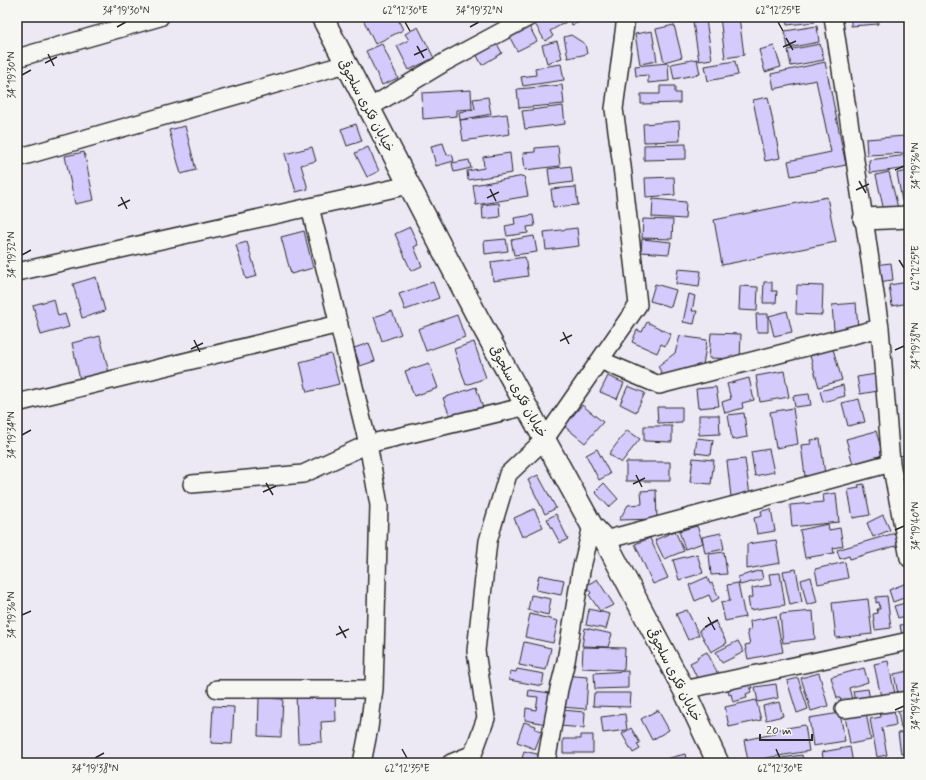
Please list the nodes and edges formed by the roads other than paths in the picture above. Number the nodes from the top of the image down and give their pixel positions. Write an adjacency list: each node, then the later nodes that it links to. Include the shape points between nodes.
1 (160, 17): 6 (street)
2 (322, 17): 7 (street, خیابان فکری سلجوقی)
3 (529, 17): 8 (street)
4 (626, 17): 17 (street, via 614,109 638,305)
5 (833, 17): 13 (street)
6 (17, 58)
7 (346, 64): 8 (street, خیابان فکری سلجوقی); 9 (street)
8 (369, 108): 10 (street, خیابان فکری سلجوقی)
9 (17, 158)
10 (409, 185): 11 (street); 19 (street, خیابان فکری سلجوقی)
11 (310, 208): 14 (street); 15 (street)
12 (909, 217): 13 (street)
13 (864, 219): 16 (street)
14 (17, 272)
15 (339, 324): 18 (street); 21 (street)
16 (880, 328): 17 (street, via 659,385); 22 (street)
17 (600, 360): 20 (street)
18 (17, 404)
19 (527, 406): 20 (street, خیابان فکری سلجوقی); 21 (street)
20 (545, 439): 24 (street, خیابان فکری سلجوقی); 33 (street, via 508,474 488,541 476,651 486,718 473,754)
21 (368, 444): 23 (street, via 303,474); 28 (street, via 379,505)
22 (891, 464): 24 (street); 25 (street)
23 (192, 484)
24 (599, 533): 29 (street, خیابان فکری سلجوقی); 34 (street, via 581,571)
25 (909, 558)
26 (909, 641): 29 (street)
27 (217, 689): 28 (street)
28 (374, 689): 32 (street)
29 (684, 690): 35 (street, خیابان فکری سلجوقی)
30 (909, 700): 31 (street)
31 (844, 709)
32 (362, 763)
33 (451, 763)
34 (546, 763)
35 (718, 763)

